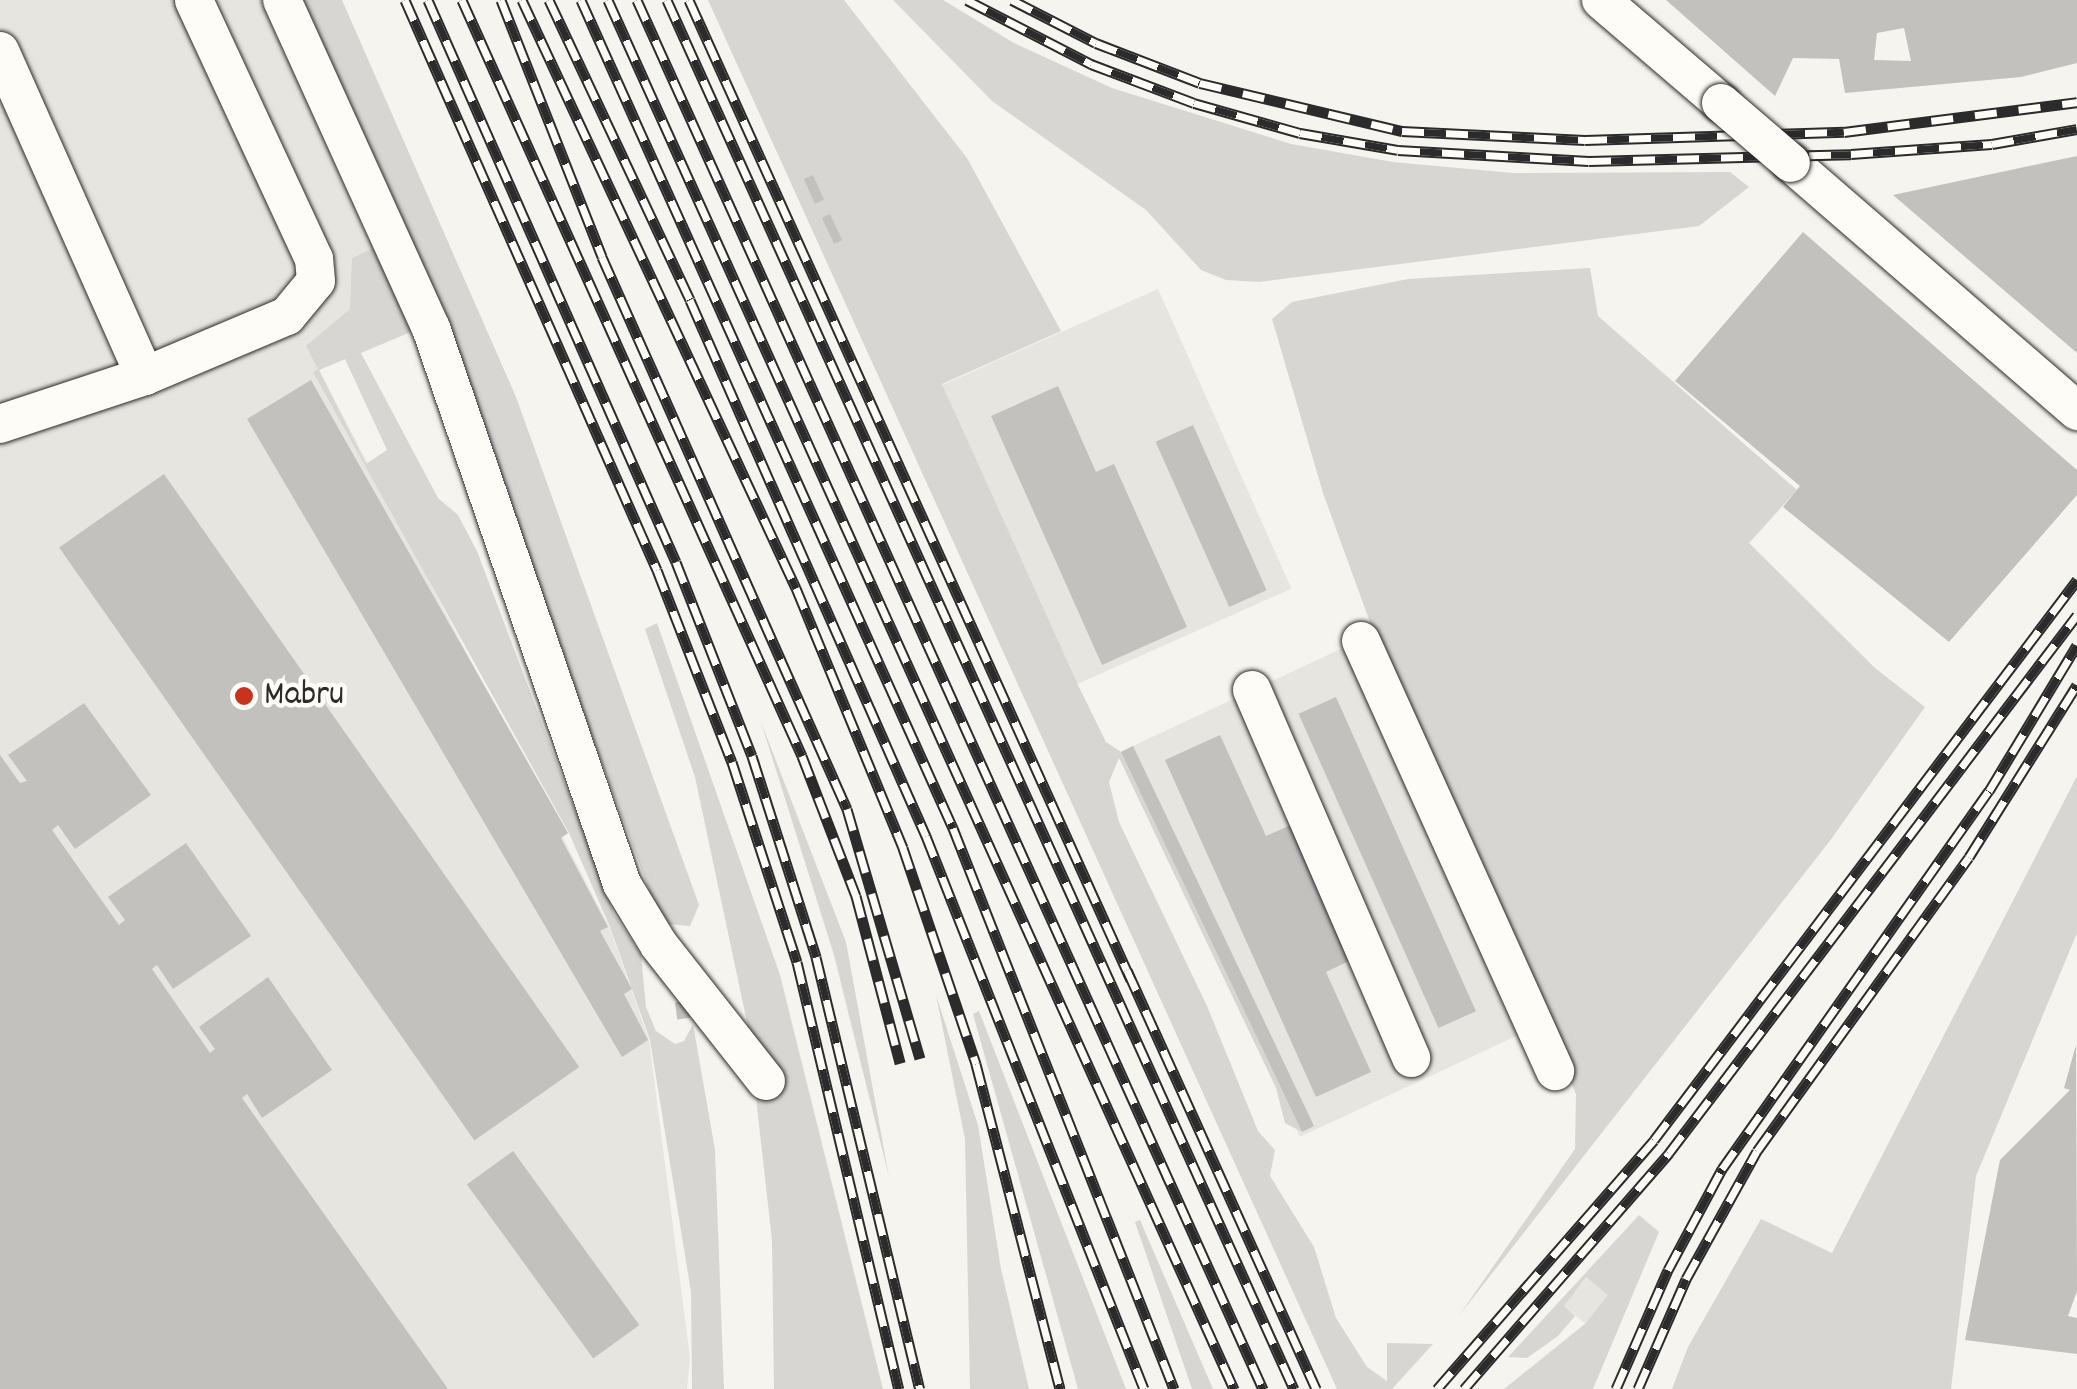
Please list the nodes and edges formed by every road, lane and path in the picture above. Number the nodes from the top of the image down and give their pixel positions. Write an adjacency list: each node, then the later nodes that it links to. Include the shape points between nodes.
1 (194, 0): 5 (street, via 314,258 316,281 287,316)
2 (282, 0): 12 (street, via 431,328 622,884 659,945)
3 (1602, 0): 6 (street, bridge)
4 (0, 51): 5 (street)
5 (146, 376): 7 (street)
6 (2077, 411)
7 (0, 424)
8 (1362, 641): 11 (street)
9 (1252, 690): 10 (street)
10 (1411, 1058)
11 (1555, 1071)
12 (766, 1081)

